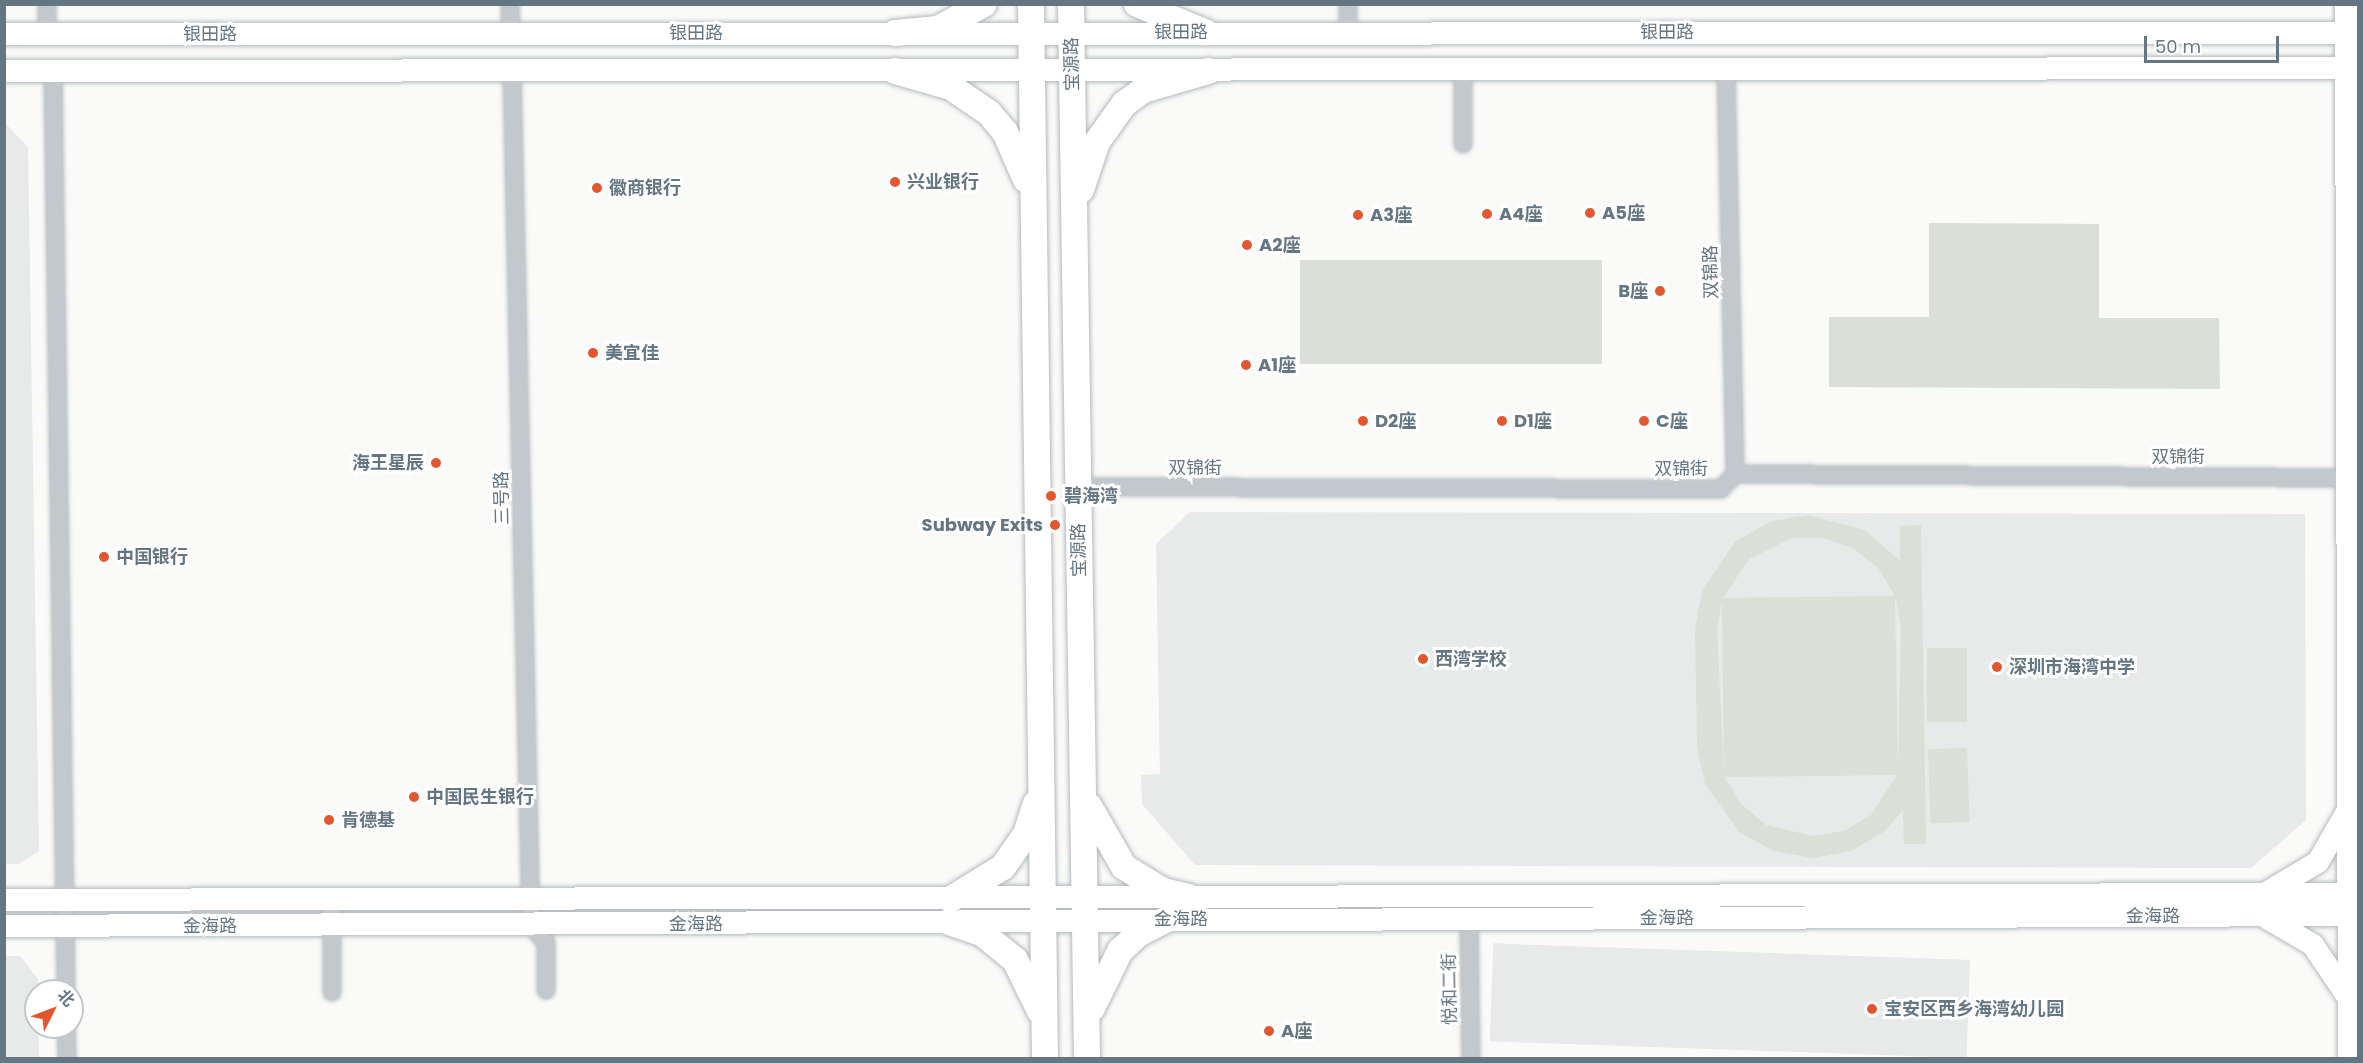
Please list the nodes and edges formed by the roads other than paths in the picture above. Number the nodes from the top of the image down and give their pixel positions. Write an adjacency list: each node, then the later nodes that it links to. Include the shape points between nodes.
1 (47, 4): 16 (street)
2 (510, 4): 17 (street)
3 (984, 4): 12 (main road, via 938,29)
4 (1031, 4): 13 (main road)
5 (1071, 4): 9 (main road, 宝源路)
6 (1137, 4): 10 (main road)
7 (1348, 4): 11 (street)
8 (2346, 4): 14 (street)
9 (1072, 32): 10 (street, 银田路); 13 (street, 银田路); 26 (main road, 宝源路)
10 (1205, 32): 11 (street, 银田路)
11 (1348, 32): 14 (street, 银田路)
12 (895, 33): 13 (street, 银田路); 17 (street, 银田路)
13 (1031, 33): 19 (main road)
14 (2352, 33): 18 (street)
15 (4, 34): 16 (street, 银田路)
16 (47, 34): 17 (street, 银田路)
17 (511, 34)
18 (2352, 68): 21 (street, 银田路); 32 (street)
19 (1031, 70): 25 (street, 银田路); 26 (street, 银田路); 29 (main road)
20 (1463, 70): 21 (street, 银田路); 27 (street, 银田路); 28 (street)
21 (1726, 70): 31 (street, 双锦路)
22 (4, 71): 23 (street, 银田路)
23 (53, 71): 24 (street, 银田路); 39 (street)
24 (512, 71): 25 (street, 银田路); 40 (street, 三号路)
25 (895, 71): 29 (main road, via 951,87 989,113 1019,158)
26 (1072, 71): 27 (street, 银田路); 30 (main road, 宝源路)
27 (1208, 71): 30 (main road, via 1143,90 1124,104 1097,142)
28 (1463, 144)
29 (1033, 206): 34 (main road)
30 (1074, 216): 33 (main road, 宝源路)
31 (1734, 474): 32 (street, 双锦街); 33 (street, 双锦街, via 1721,489)
32 (2349, 478): 36 (street)
33 (1078, 487): 35 (main road, 宝源路)
34 (1041, 780): 44 (main road); 46 (main road, via 1034,815 1017,849 989,880)
35 (1083, 790): 37 (main road, via 1101,834 1124,867 1163,891); 45 (main road, 宝源路)
36 (2350, 802): 42 (street, via 2341,829 2318,862); 43 (street)
37 (1188, 897): 42 (street, 金海路); 45 (street, 金海路)
38 (4, 900): 39 (street, 金海路)
39 (64, 900): 41 (street, 金海路); 51 (street)
40 (530, 900): 41 (street, 金海路); 46 (street, 金海路); 49 (street, 三号路)
41 (332, 901): 52 (street)
42 (2261, 905): 43 (street, 金海路); 48 (street, 金海路); 56 (street, via 2313,945)
43 (2355, 905): 56 (street)
44 (1044, 909): 45 (street, 金海路); 46 (street, 金海路); 59 (main road)
45 (1086, 909): 47 (street, 金海路); 57 (main road, 宝源路)
46 (950, 911): 49 (street, 金海路); 59 (main road, via 1015,960 1039,1008)
47 (1167, 919): 48 (street, 金海路); 57 (main road, via 1138,934 1112,961)
48 (1469, 919): 62 (street, 悦和二街)
49 (531, 925): 52 (street, 金海路); 54 (street, via 546,943)
50 (4, 926): 51 (street, 金海路)
51 (64, 926): 52 (street, 金海路); 53 (street)
52 (332, 926): 55 (street)
53 (66, 979)
54 (546, 990)
55 (332, 992)
56 (2350, 1001): 63 (street)
57 (1086, 1032): 61 (main road, 宝源路)
58 (66, 1039): 60 (street)
59 (1045, 1055)
60 (67, 1059)
61 (1087, 1059)
62 (1471, 1059)
63 (2349, 1059)

